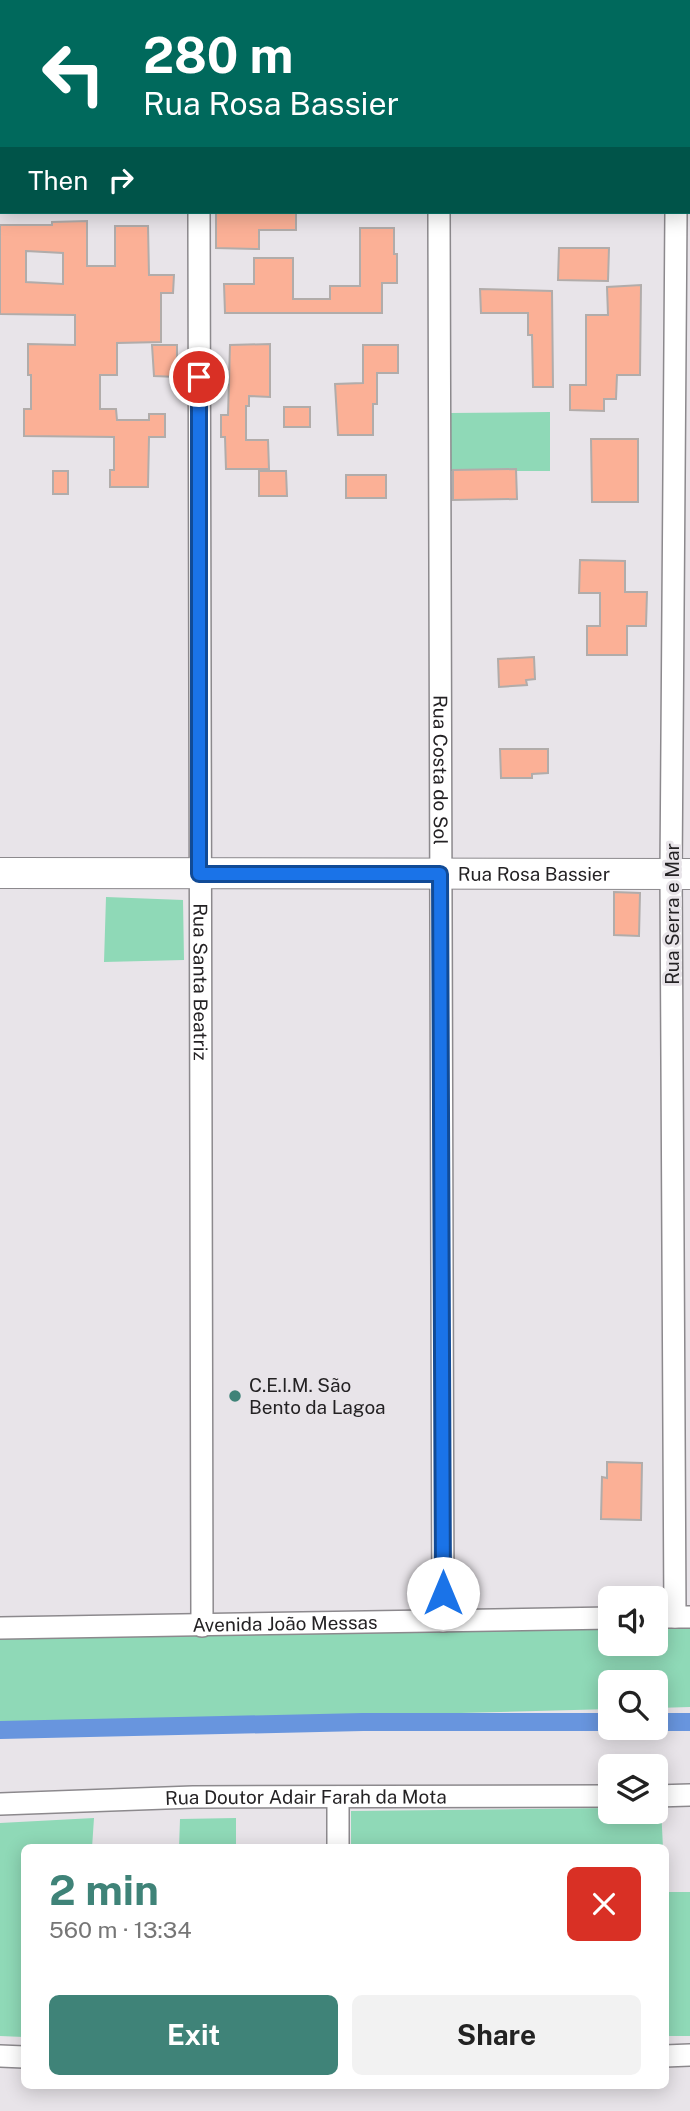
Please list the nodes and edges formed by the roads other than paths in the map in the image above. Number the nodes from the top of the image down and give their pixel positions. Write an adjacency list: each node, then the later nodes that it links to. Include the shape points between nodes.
1 (199, 214): 5 (street, Rua Santa Beatriz)
2 (439, 214): 6 (street, Rua Costa do Sol)
3 (676, 214): 7 (street, Rua Serra e Mar)
4 (0, 873): 5 (street, Rua Rosa Bassier)
5 (199, 874): 6 (street, Rua Rosa Bassier); 11 (street, Rua Santa Beatriz)
6 (440, 874): 7 (street, Rua Rosa Bassier); 10 (street, Rua Costa do Sol)
7 (681, 874): 8 (street, Rua Serra e Mar)
8 (674, 1617)
9 (598, 1618): 10 (street, Avenida João Messas)
10 (443, 1621): 11 (street, Avenida João Messas)
11 (202, 1626): 12 (street, Avenida João Messas)
12 (0, 1628)
13 (598, 1796): 16 (street, Rua Doutor Adair Farah da Mota)
14 (668, 1796): 15 (street)
15 (690, 1796)
16 (338, 1797): 17 (street, Rua Doutor Adair Farah da Mota); 18 (street)
17 (0, 1804)
18 (338, 1844)
19 (690, 2055): 21 (street)
20 (0, 2056): 22 (street)
21 (669, 2056)
22 (21, 2057)

